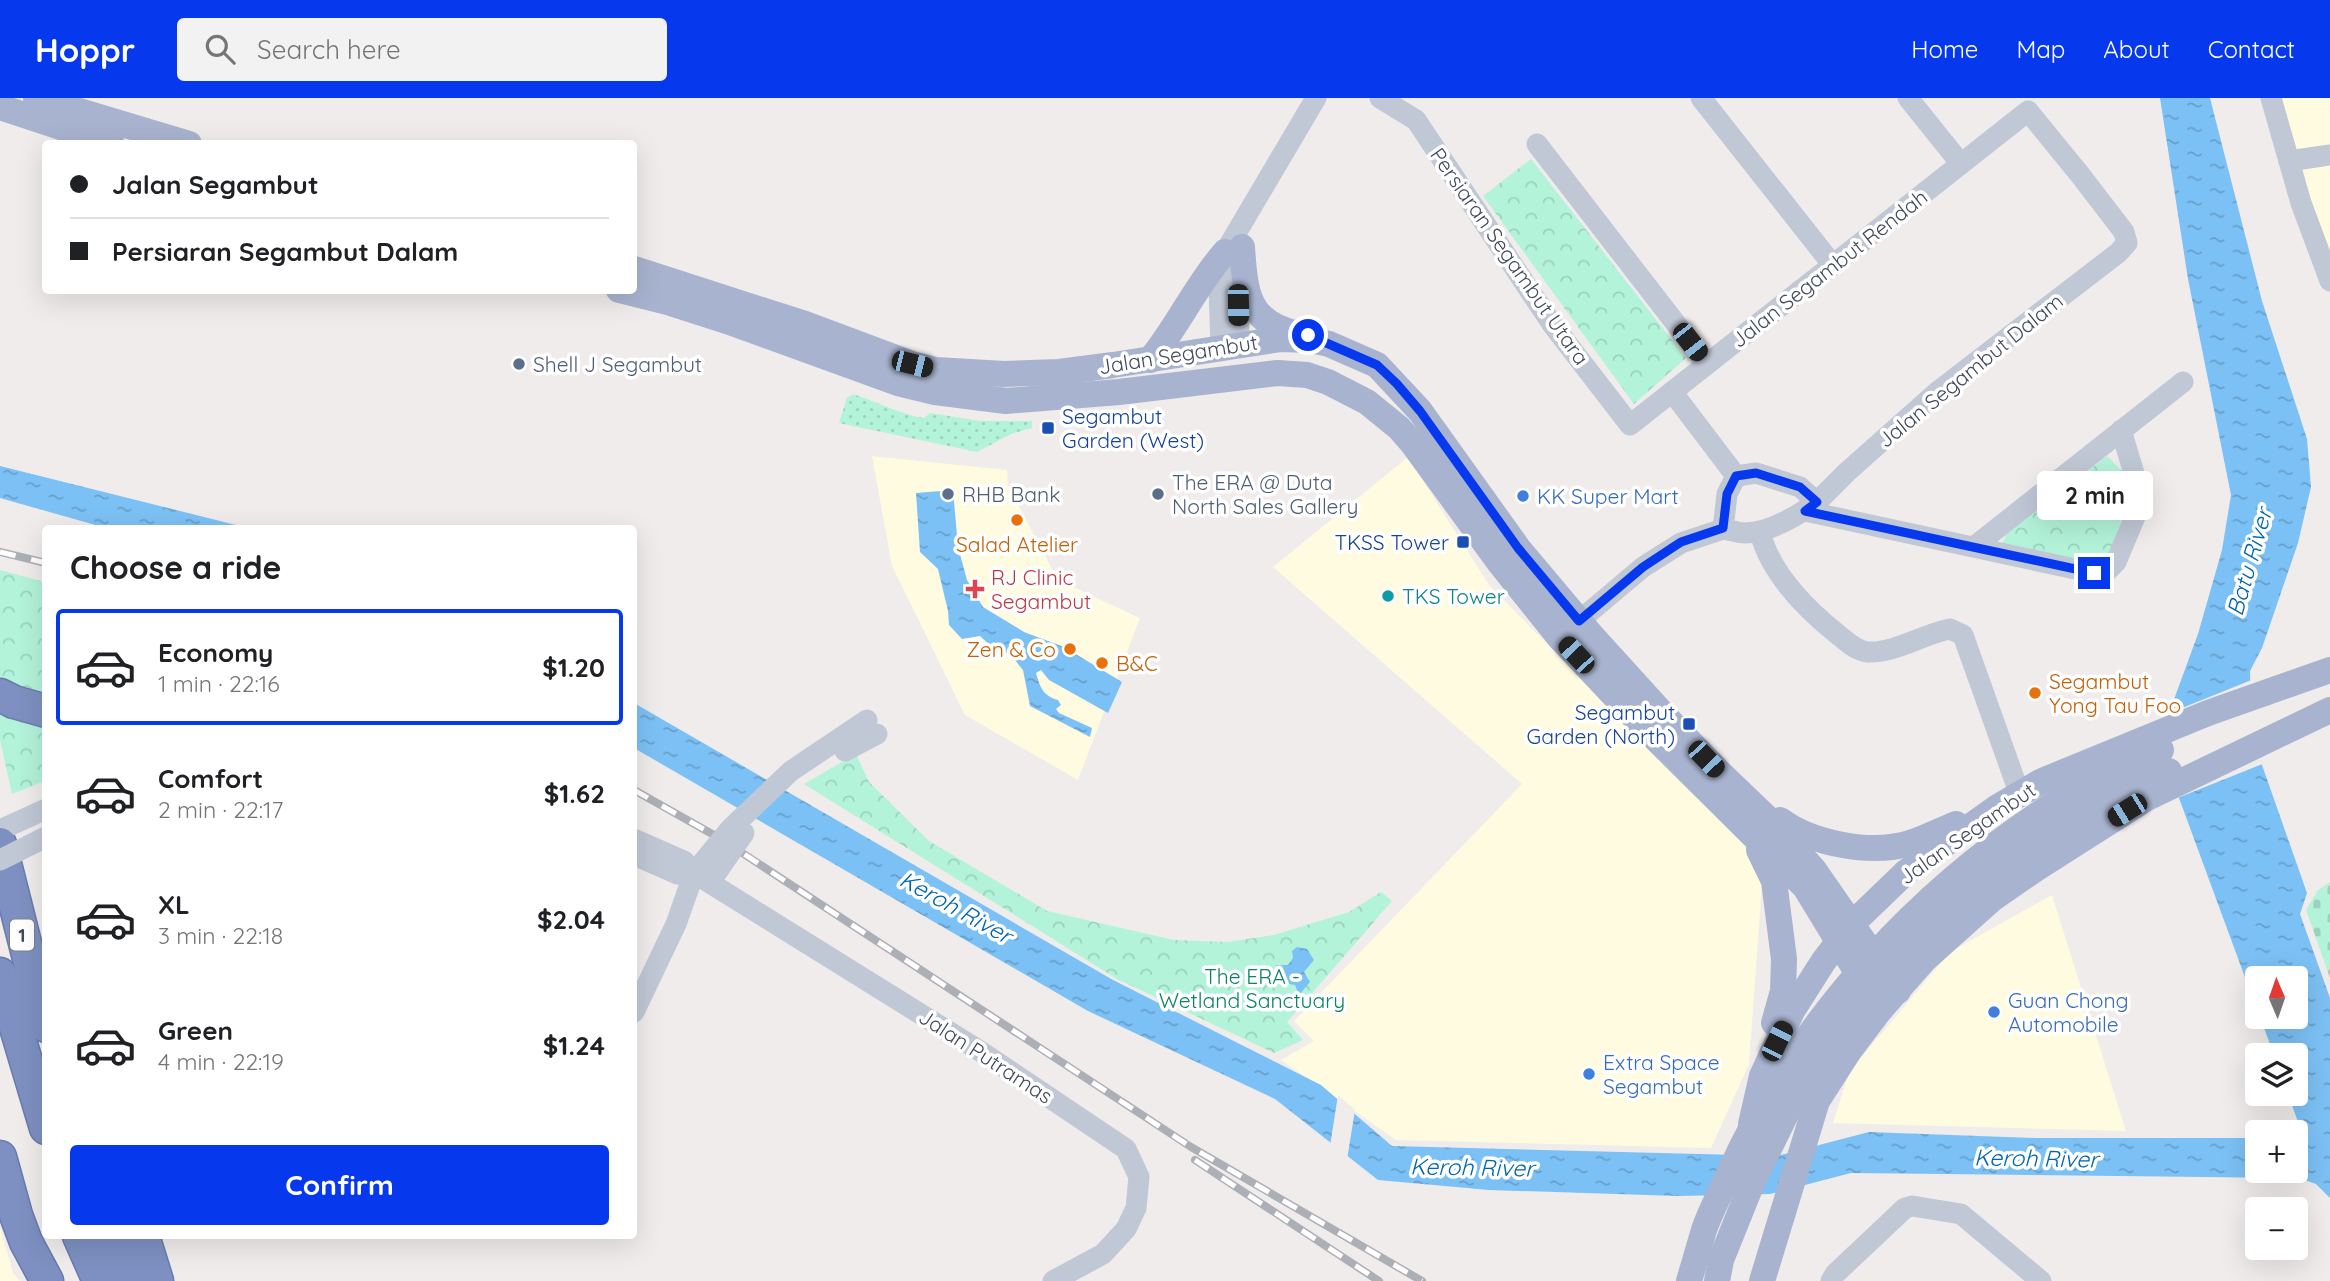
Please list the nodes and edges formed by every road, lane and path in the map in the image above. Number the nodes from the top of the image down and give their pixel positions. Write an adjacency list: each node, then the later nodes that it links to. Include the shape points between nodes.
1 (36, 98): 9 (main road)
2 (1316, 98): 15 (street, via 1265,184)
3 (1380, 98): 28 (street, Persiaran Segambut Utara, via 1416,120 1552,324)
4 (1701, 98): 17 (street)
5 (1909, 98): 13 (street)
6 (2271, 98): 12 (street)
7 (0, 107): 8 (main road)
8 (100, 140)
9 (176, 140)
10 (1537, 144): 24 (street)
11 (2330, 155): 12 (street)
12 (2289, 161): 16 (street, via 2301,203)
13 (1961, 164): 14 (street, Jalan Segambut Rendah, via 2028,111 2124,232); 17 (street, Jalan Segambut Rendah)
14 (2127, 243): 32 (street, Jalan Segambut Dalam, via 1937,392)
15 (1238, 245): 21 (main road, via 1250,303 1258,313 1284,331); 22 (street); 23 (main road, via 1210,269)
16 (2324, 249): 19 (street)
17 (1832, 264): 24 (street, Jalan Segambut Rendah)
18 (637, 270): 23 (main road, Jalan Segambut, via 936,370 1004,374)
19 (2330, 281)
20 (635, 294): 27 (main road, Jalan Segambut, via 727,321 898,383)
21 (1329, 344): 22 (main road, Jalan Segambut, via 1281,339); 36 (main road, Jalan Segambut, via 1377,365 1402,390 1518,548)
22 (1230, 349): 23 (main road, Jalan Segambut); 27 (main road, via 1208,369 1186,374 1087,387); 31 (main road, via 1247,360 1322,365 1370,388 1404,417)
23 (1150, 360)
24 (1707, 364): 26 (street, Jalan Segambut Rendah)
25 (2183, 382): 29 (street)
26 (1673, 393): 28 (street, Jalan Segambut Rendah); 30 (street)
27 (964, 394): 31 (main road, Jalan Segambut, via 1006,401 1278,373 1307,375 1348,392 1382,414 1406,436)
28 (1630, 425)
29 (2121, 430): 35 (street); 35 (street, via 2142,499 2116,562 2107,571 2094,573)
30 (1736, 476): 32 (street, via 1756,473 1800,487); 33 (street, via 1727,494)
31 (1442, 484): 46 (main road, Jalan Segambut, via 1560,638 1640,724)
32 (1811, 507): 34 (street, Jalan Segambut Dalam); 35 (street)
33 (1723, 528): 34 (street); 36 (street, via 1681,542 1643,567)
34 (1760, 532): 43 (street, via 1796,596 1856,649 1882,650 1950,629 1963,635)
35 (1975, 546)
36 (1579, 621): 46 (main road, Jalan Segambut)
37 (2330, 670): 43 (main road, Jalan Segambut, via 2133,742 2042,781)
38 (2330, 677): 71 (main road, bridge, via 2076,790 1989,848 1905,922 1834,1002 1779,1080 1742,1145 1705,1227)
39 (0, 695): 41 (highway)
40 (2330, 708): 56 (main road, via 2147,798 2089,835 1992,900 1925,959); 72 (main road, bridge, via 2169,771 2075,818 2005,862 1920,935 1848,1014 1788,1110 1740,1210)
41 (42, 710)
42 (872, 727): 53 (street, bridge, via 791,771 731,828)
43 (2015, 784): 44 (main road, Jalan Segambut)
44 (1996, 808): 46 (main road, via 1909,843 1882,848 1808,836); 54 (main road, Jalan Segambut, via 1906,872)
45 (42, 811): 47 (street)
46 (1744, 812): 54 (main road, Jalan Segambut, via 1771,822 1814,870); 60 (main road, via 1774,881 1784,959 1783,991)
47 (0, 830)
48 (42, 839): 52 (street, bridge)
49 (637, 840): 53 (street, Jalan Putramas, via 684,861)
50 (0, 844): 58 (highway, 1)
51 (637, 856): 53 (street, via 677,874)
52 (0, 860)
53 (702, 878): 57 (street); 70 (street, Jalan Putramas, via 980,1051 1126,1149 1139,1177 1136,1208 1126,1229 1103,1254)
54 (1845, 933): 56 (main road, Jalan Segambut); 59 (main road, Jalan Segambut); 60 (main road, Jalan Segambut, via 1792,1010)
55 (0, 974): 61 (highway, 1)
56 (1898, 991): 59 (main road)
57 (637, 1006)
58 (42, 1010)
59 (1880, 1010): 74 (main road, via 1817,1101)
60 (1760, 1088): 73 (main road, Jalan Segambut, bridge, via 1731,1222)
61 (42, 1115)
62 (0, 1157): 66 (highway, via 26,1242)
63 (80, 1239): 67 (highway)
64 (113, 1239): 68 (highway)
65 (144, 1239): 69 (highway)
66 (47, 1281)
67 (99, 1281)
68 (133, 1281)
69 (158, 1281)
70 (1053, 1281)
71 (1689, 1281)
72 (1717, 1281)
73 (1725, 1281)
74 (1762, 1281)
75 (1831, 1281): 76 (street, via 1912,1206 1961,1214)
76 (2040, 1281)

